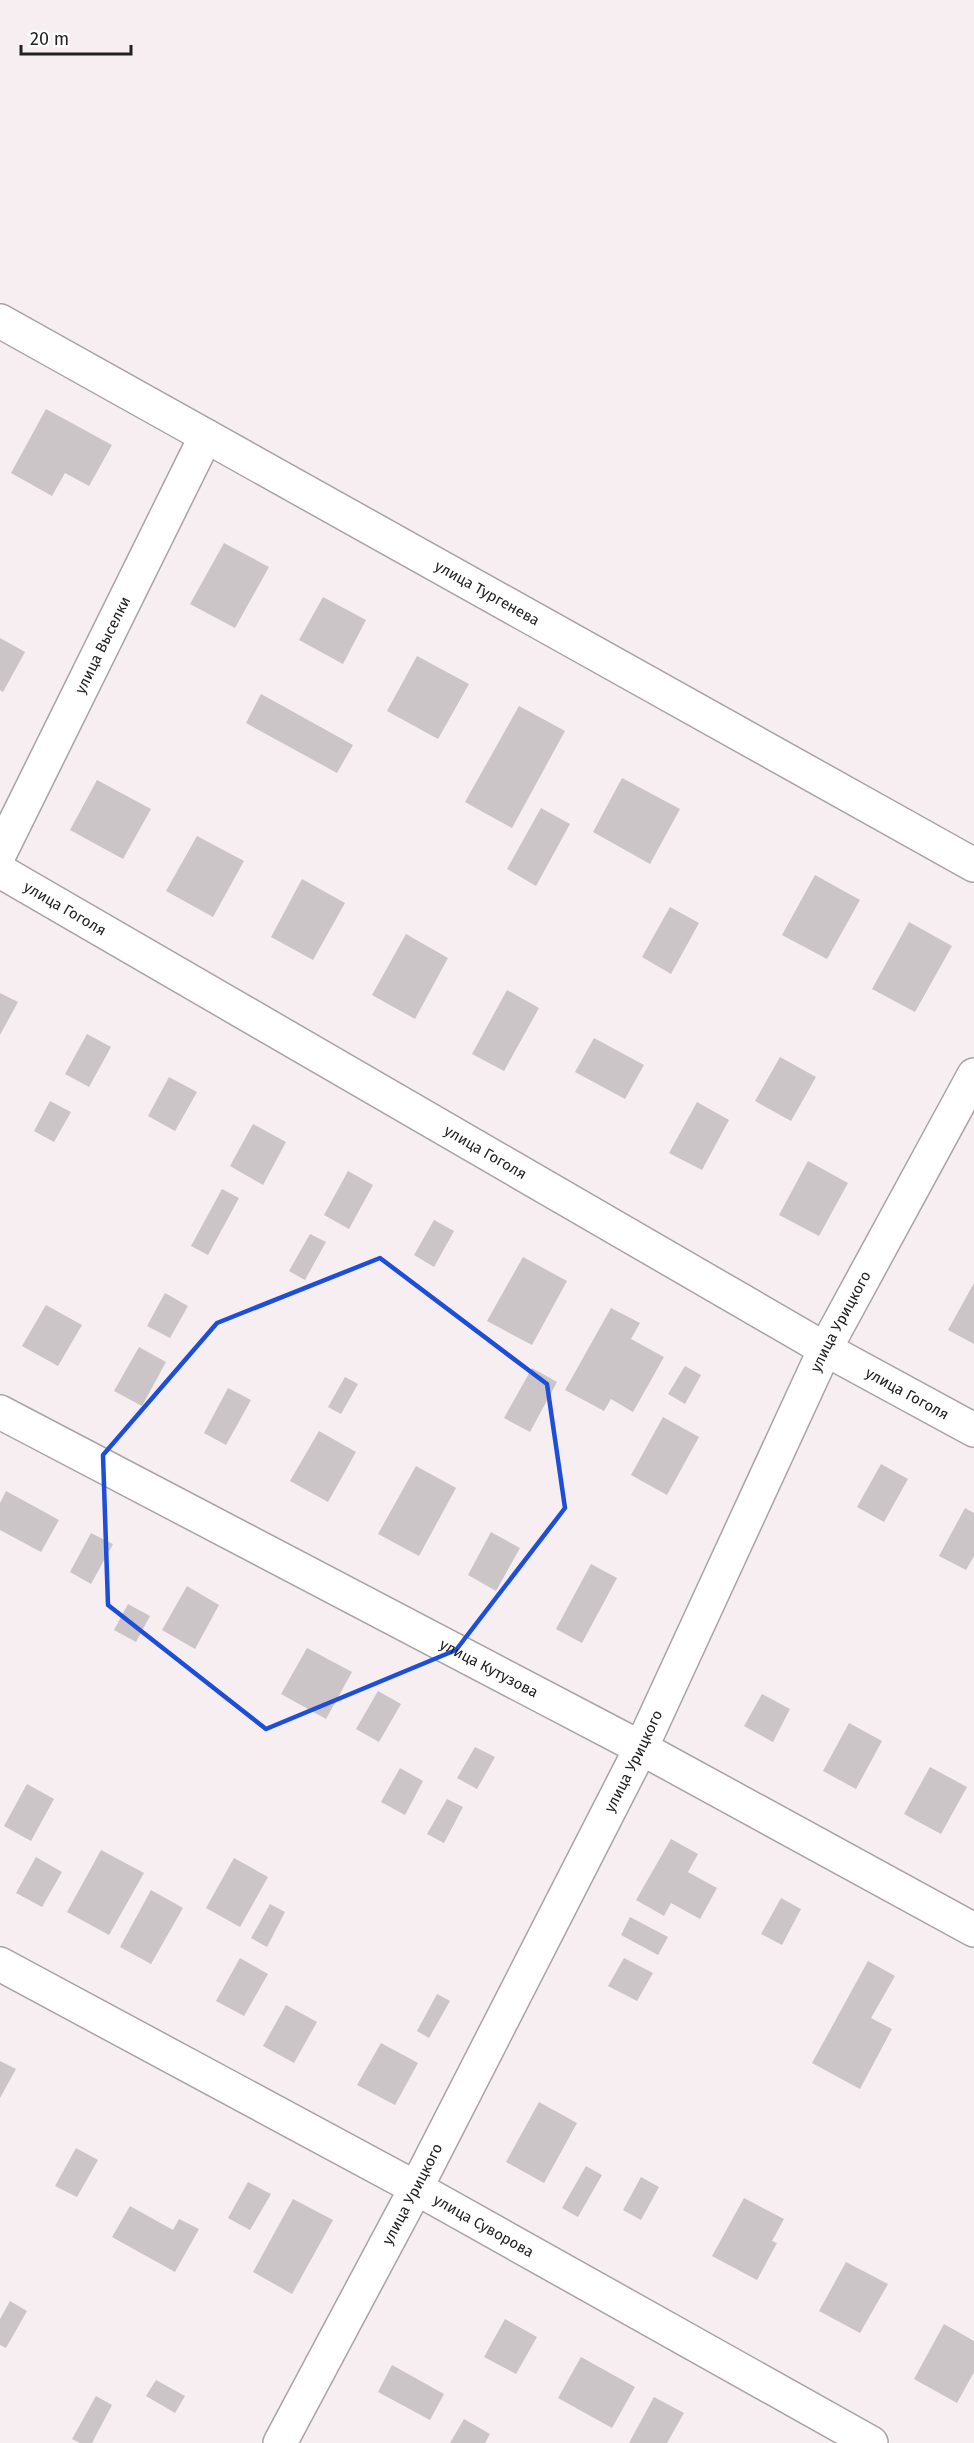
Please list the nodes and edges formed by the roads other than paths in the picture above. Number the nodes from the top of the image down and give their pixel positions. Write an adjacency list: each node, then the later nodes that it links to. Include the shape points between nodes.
1 (0, 321): 2 (street, улица Тургенева)
2 (206, 436): 3 (street, улица Выселки); 4 (street, улица Тургенева)
3 (0, 853)
4 (974, 865)
5 (0, 871): 7 (street, улица Гоголя)
6 (974, 1075): 7 (street, улица Урицкого)
7 (825, 1349): 9 (street, улица Гоголя); 10 (street, улица Урицкого)
8 (0, 1412): 10 (street, улица Кутузова)
9 (974, 1430)
10 (641, 1748): 11 (street, улица Кутузова); 13 (street, улица Урицкого)
11 (974, 1930)
12 (0, 1964): 13 (street, улица Суворова)
13 (416, 2188): 14 (street, улица Урицкого); 15 (street, улица Суворова)
14 (280, 2443)
15 (871, 2443)

